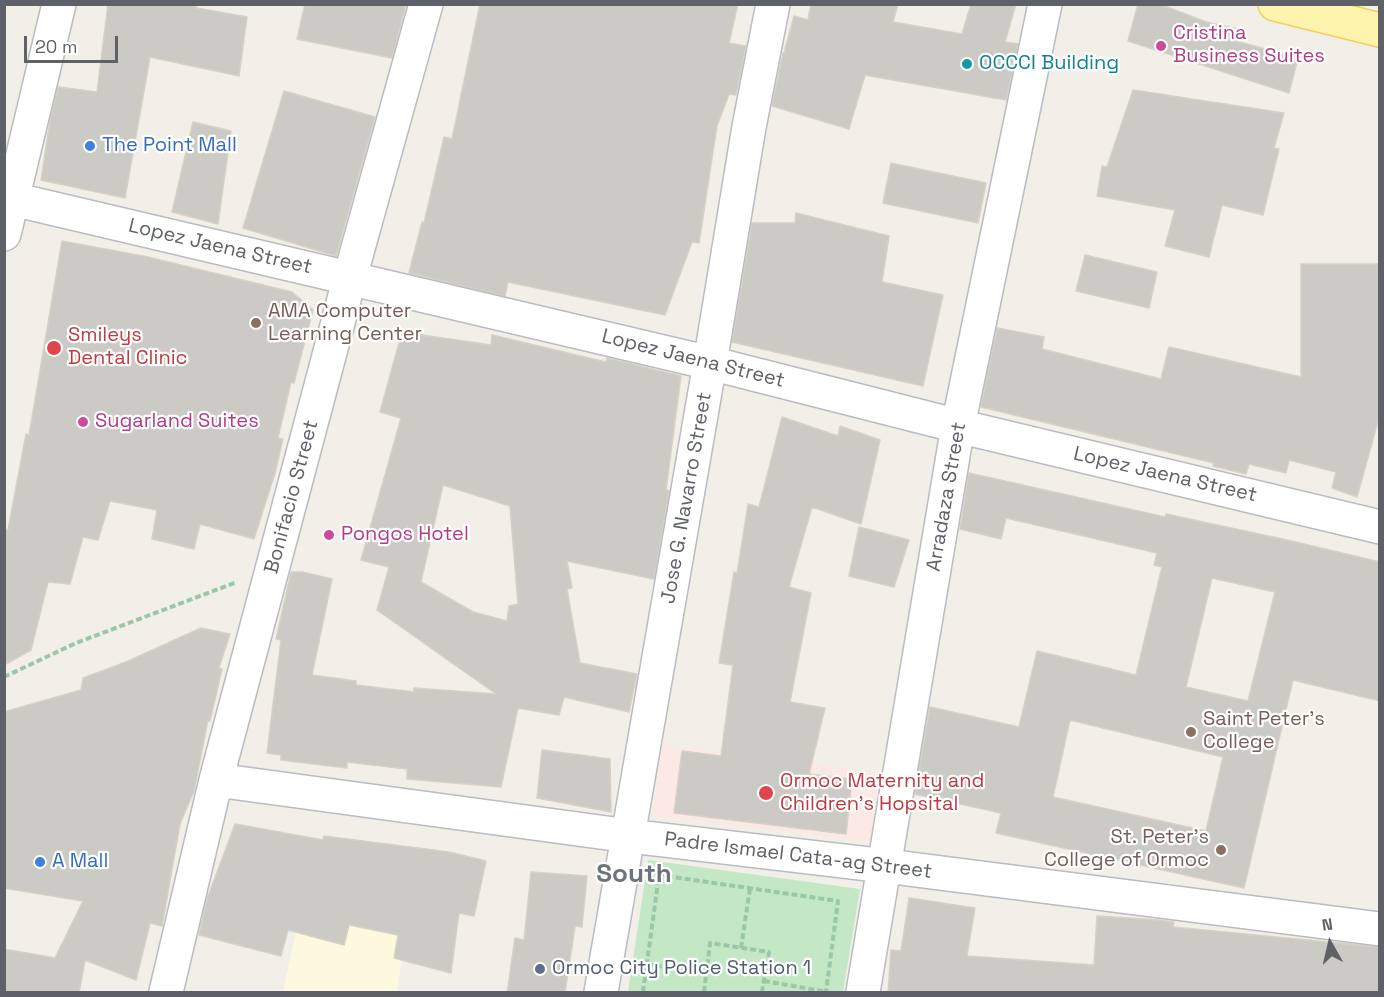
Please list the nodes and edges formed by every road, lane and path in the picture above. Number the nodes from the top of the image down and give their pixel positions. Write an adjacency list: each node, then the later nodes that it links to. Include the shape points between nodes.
1 (59, 4): 7 (street)
2 (426, 4): 9 (street, Bonifacio Street)
3 (773, 4): 10 (street, Jose G. Navarro Street)
4 (1044, 4): 11 (street, Arradaza Street)
5 (1275, 4): 6 (main road)
6 (1380, 30)
7 (8, 198): 8 (street); 9 (street, Lopez Jaena Street)
8 (4, 234)
9 (350, 277): 10 (street, Lopez Jaena Street); 13 (street, Bonifacio Street)
10 (710, 363): 11 (street, Lopez Jaena Street); 16 (street, Jose G. Navarro Street)
11 (958, 426): 12 (street, Lopez Jaena Street); 17 (street, Arradaza Street)
12 (1380, 527)
13 (273, 568): 14 (path, via 76,644); 15 (street, Bonifacio Street)
14 (4, 677)
15 (216, 780): 16 (street, Padre Ismael Cata-ag Street); 26 (street, Bonifacio Street)
16 (629, 836): 17 (street, Padre Ismael Cata-ag Street); 21 (street, Jose G. Navarro Street)
17 (886, 866): 19 (street, Padre Ismael Cata-ag Street); 31 (street, Arradaza Street)
18 (750, 888): 20 (path); 22 (path, via 659,875); 25 (path, via 838,901)
19 (1380, 929)
20 (741, 948): 23 (path, via 710,944); 24 (path, via 769,952)
21 (608, 958): 22 (path); 27 (street, Jose G. Navarro Street)
22 (647, 964): 23 (path); 28 (path)
23 (706, 973): 29 (path)
24 (764, 981): 25 (path); 30 (path)
25 (827, 992)
26 (166, 993)
27 (601, 993)
28 (643, 993)
29 (704, 993)
30 (762, 993)
31 (863, 993)

